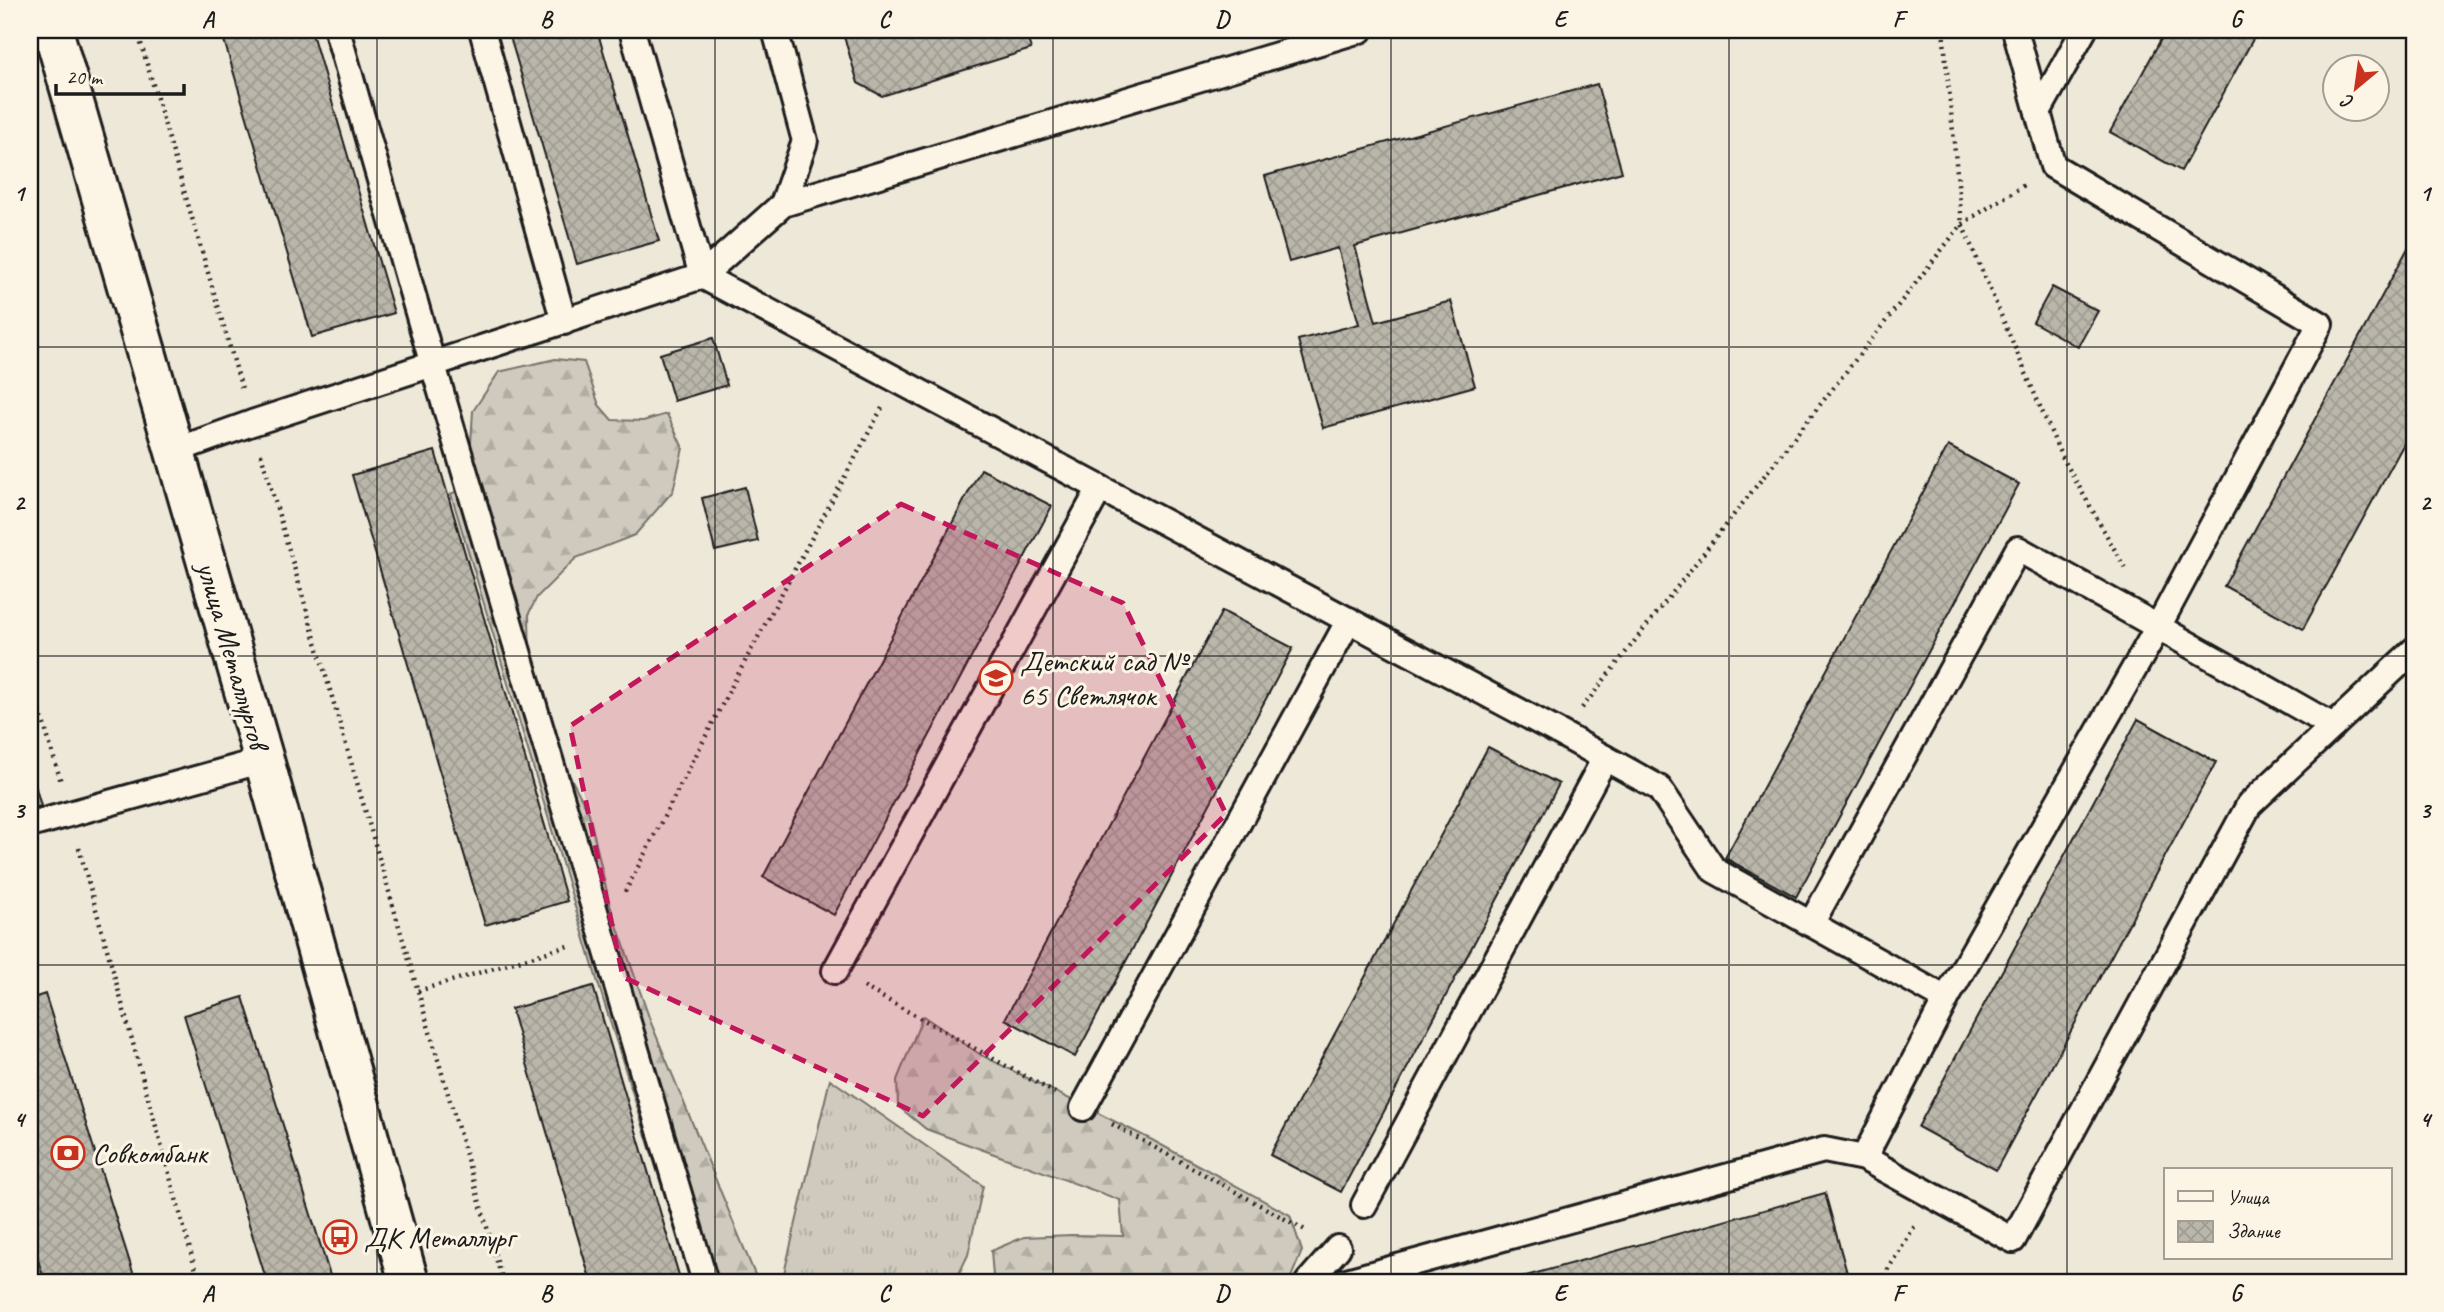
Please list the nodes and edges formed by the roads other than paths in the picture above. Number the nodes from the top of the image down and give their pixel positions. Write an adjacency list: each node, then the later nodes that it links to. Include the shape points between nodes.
1 (52, 30): 14 (main road, улица Металлургов)
2 (337, 30): 13 (lane)
3 (482, 30): 12 (lane)
4 (632, 30): 11 (lane)
5 (775, 30): 10 (lane, via 805,141)
6 (1360, 30): 10 (lane)
7 (2015, 30): 9 (lane)
8 (2084, 30): 9 (lane)
9 (2038, 112): 17 (lane, via 2053,166 2320,324)
10 (783, 204): 11 (lane)
11 (702, 276): 12 (lane); 15 (lane)
12 (564, 321): 13 (lane)
13 (433, 365): 14 (lane); 31 (lane)
14 (174, 451): 21 (main road, улица Металлургов)
15 (1100, 488): 16 (lane); 24 (lane)
16 (1349, 620): 20 (lane); 26 (lane)
17 (2158, 627): 19 (lane); 23 (lane, via 2018,549); 25 (lane)
18 (2414, 649): 19 (lane)
19 (2333, 726): 27 (lane, via 2249,805 2013,1240)
20 (1605, 758): 23 (lane, via 1659,788 1714,870); 28 (lane)
21 (264, 760): 22 (lane); 30 (main road, улица Металлургов)
22 (30, 825)
23 (1811, 924): 25 (lane)
24 (835, 971)
25 (1947, 999): 27 (lane)
26 (1083, 1108)
27 (1864, 1158): 33 (lane, via 1824,1150)
28 (1364, 1205)
29 (1338, 1248): 32 (lane)
30 (409, 1282)
31 (705, 1282)
32 (1308, 1282)
33 (1343, 1282)

